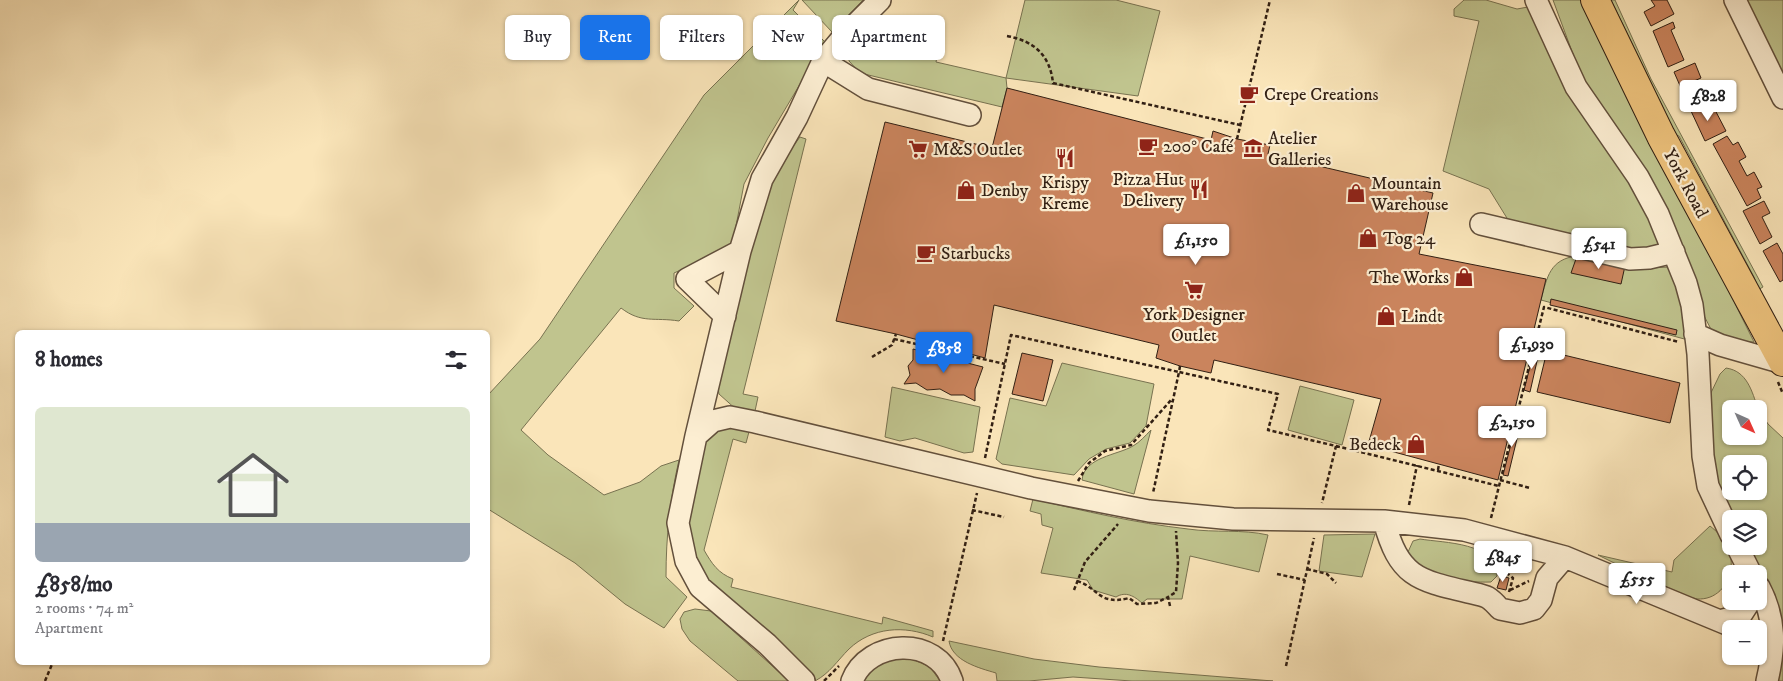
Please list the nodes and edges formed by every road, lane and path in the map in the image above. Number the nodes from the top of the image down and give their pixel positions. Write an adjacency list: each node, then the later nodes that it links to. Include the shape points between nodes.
1 (880, 0): 7 (street)
2 (1270, 0): 10 (path)
3 (1536, 0): 14 (street, via 1576,87 1638,177)
4 (1596, 0): 20 (main road, York Road, via 1661,136)
5 (1735, 0): 8 (street)
6 (1007, 36): 10 (path, via 1030,42 1039,51 1052,70 1053,83)
7 (823, 61): 9 (street, via 868,89); 13 (street, via 797,117 762,178)
8 (1783, 98)
9 (970, 115)
10 (1240, 125): 11 (path)
11 (1236, 139)
12 (1481, 224): 14 (street, via 1630,259)
13 (740, 251): 15 (street); 15 (street, via 687,279)
14 (1674, 252): 18 (street, via 1692,305)
15 (725, 316): 23 (street)
16 (896, 334): 17 (path)
17 (894, 339): 19 (path, via 892,345); 21 (path)
18 (1691, 339): 20 (street); 31 (path, via 1544,307); 36 (street, via 1708,486)
19 (872, 358)
20 (1783, 362)
21 (1005, 364)
22 (1180, 366): 27 (path, via 1179,372 1278,394 1268,430)
23 (710, 378): 25 (street, via 716,399); 26 (street)
24 (1173, 398): 34 (path, via 1131,445 1105,451 1089,463 1078,479)
25 (730, 417): 26 (street, via 713,421); 34 (street)
26 (696, 436): 59 (street, via 678,523 686,560 700,587 767,644)
27 (1336, 446): 29 (path); 38 (path)
28 (1439, 464): 30 (path)
29 (1418, 465): 30 (path); 39 (path)
30 (1438, 470): 32 (path)
31 (1500, 480): 32 (path); 33 (path)
32 (1499, 486): 41 (path)
33 (1530, 488)
34 (1075, 496): 38 (street, via 1172,514)
35 (972, 510): 37 (path)
36 (1722, 516)
37 (1004, 517)
38 (1318, 520): 39 (street); 43 (path)
39 (1395, 522): 41 (street); 42 (street, via 1391,545 1399,560 1416,576 1490,597 1500,610 1520,613 1534,609 1541,600 1547,578)
40 (1176, 525): 49 (path, via 1176,592)
41 (1487, 536): 42 (street); 48 (path, via 1487,548 1513,578 1509,595)
42 (1565, 556): 53 (street)
43 (1307, 569): 45 (path); 47 (path, via 1326,574)
44 (1277, 574): 45 (path)
45 (1305, 580): 56 (path)
46 (1077, 581): 49 (path, via 1102,597 1129,598 1137,604 1156,603)
47 (1336, 583)
48 (1500, 593)
49 (1168, 597): 50 (path)
50 (1170, 606)
51 (1767, 607): 57 (street, via 1774,634)
52 (1744, 610): 54 (street)
53 (1722, 620)
54 (1735, 620)
55 (52, 665): 58 (path)
56 (1286, 666)
57 (1769, 672)
58 (45, 681)
59 (804, 681)
60 (852, 681): 61 (street, via 867,659 884,650 903,647 922,651 938,661)
61 (952, 681)

